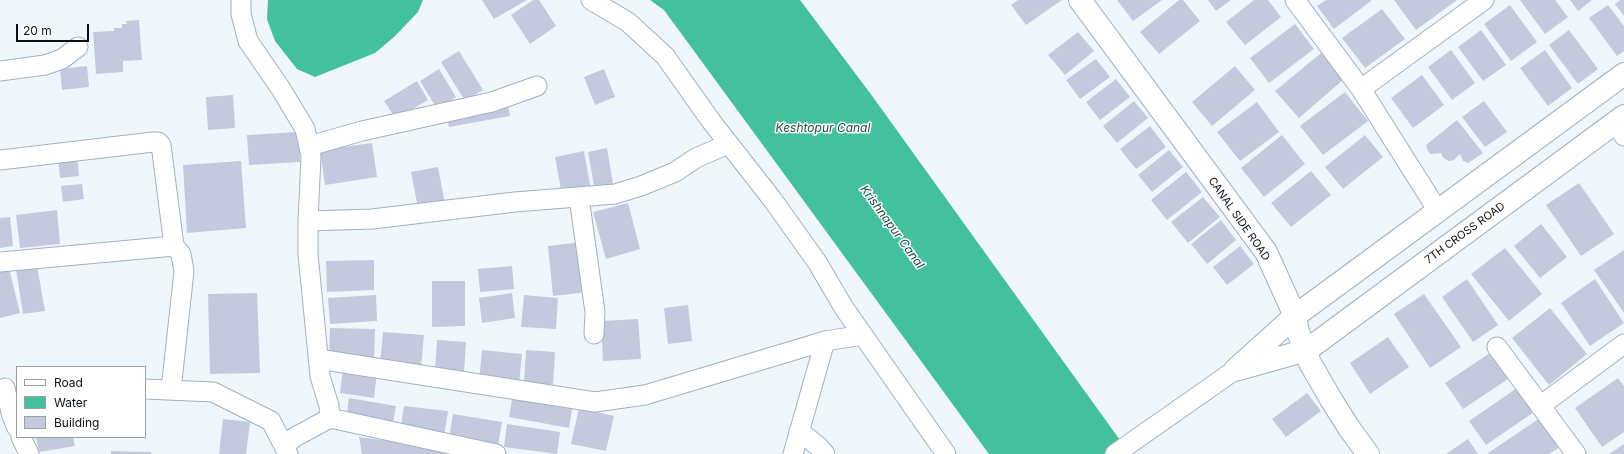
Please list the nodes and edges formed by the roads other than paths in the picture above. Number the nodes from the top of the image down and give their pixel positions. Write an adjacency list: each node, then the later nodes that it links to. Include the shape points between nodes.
1 (241, 0): 13 (street, via 240,14 248,41 282,89 305,129)
2 (591, 0): 12 (street, via 628,22 665,56)
3 (1080, 0): 20 (street, CANAL SIDE ROAD, via 1266,252)
4 (1295, 0): 10 (street)
5 (1481, 1): 10 (street)
6 (78, 47): 7 (street, via 62,59 45,65)
7 (0, 71)
8 (1624, 74): 16 (street)
9 (537, 86): 13 (street, via 492,102 362,131)
10 (1361, 89): 16 (street)
11 (1621, 125): 26 (street, 7TH CROSS ROAD)
12 (728, 144): 15 (street, via 696,158 675,172 641,186 615,194); 22 (street, via 772,199)
13 (309, 146): 17 (street, via 311,156)
14 (0, 160): 18 (street, via 158,142 161,145)
15 (579, 197): 17 (street, via 372,219); 21 (street, via 595,312)
16 (1438, 211): 20 (street)
17 (308, 221): 27 (street, via 308,254)
18 (174, 246): 19 (street); 31 (street, via 181,254 184,271)
19 (0, 262)
20 (1295, 316): 26 (street, CANAL SIDE ROAD, via 1298,332); 28 (street)
21 (594, 334)
22 (863, 335): 23 (street); 42 (street)
23 (825, 341): 27 (street, via 645,395 595,402); 35 (street)
24 (1624, 344): 32 (street)
25 (1497, 347): 32 (street)
26 (1307, 350): 28 (street); 44 (street, CANAL SIDE ROAD, via 1310,363 1332,401)
27 (318, 359): 33 (street)
28 (1233, 371): 43 (street)
29 (7, 387): 34 (street)
30 (146, 389): 31 (street)
31 (171, 390): 37 (street, via 212,392 270,421)
32 (1540, 406): 45 (street)
33 (330, 418): 37 (street, via 294,437); 39 (street)
34 (16, 426)
35 (799, 431): 40 (street); 41 (street)
36 (21, 438): 38 (street)
37 (286, 450)
38 (29, 454)
39 (496, 454)
40 (793, 454)
41 (825, 454)
42 (946, 454)
43 (1115, 454)
44 (1368, 454)
45 (1576, 454)

